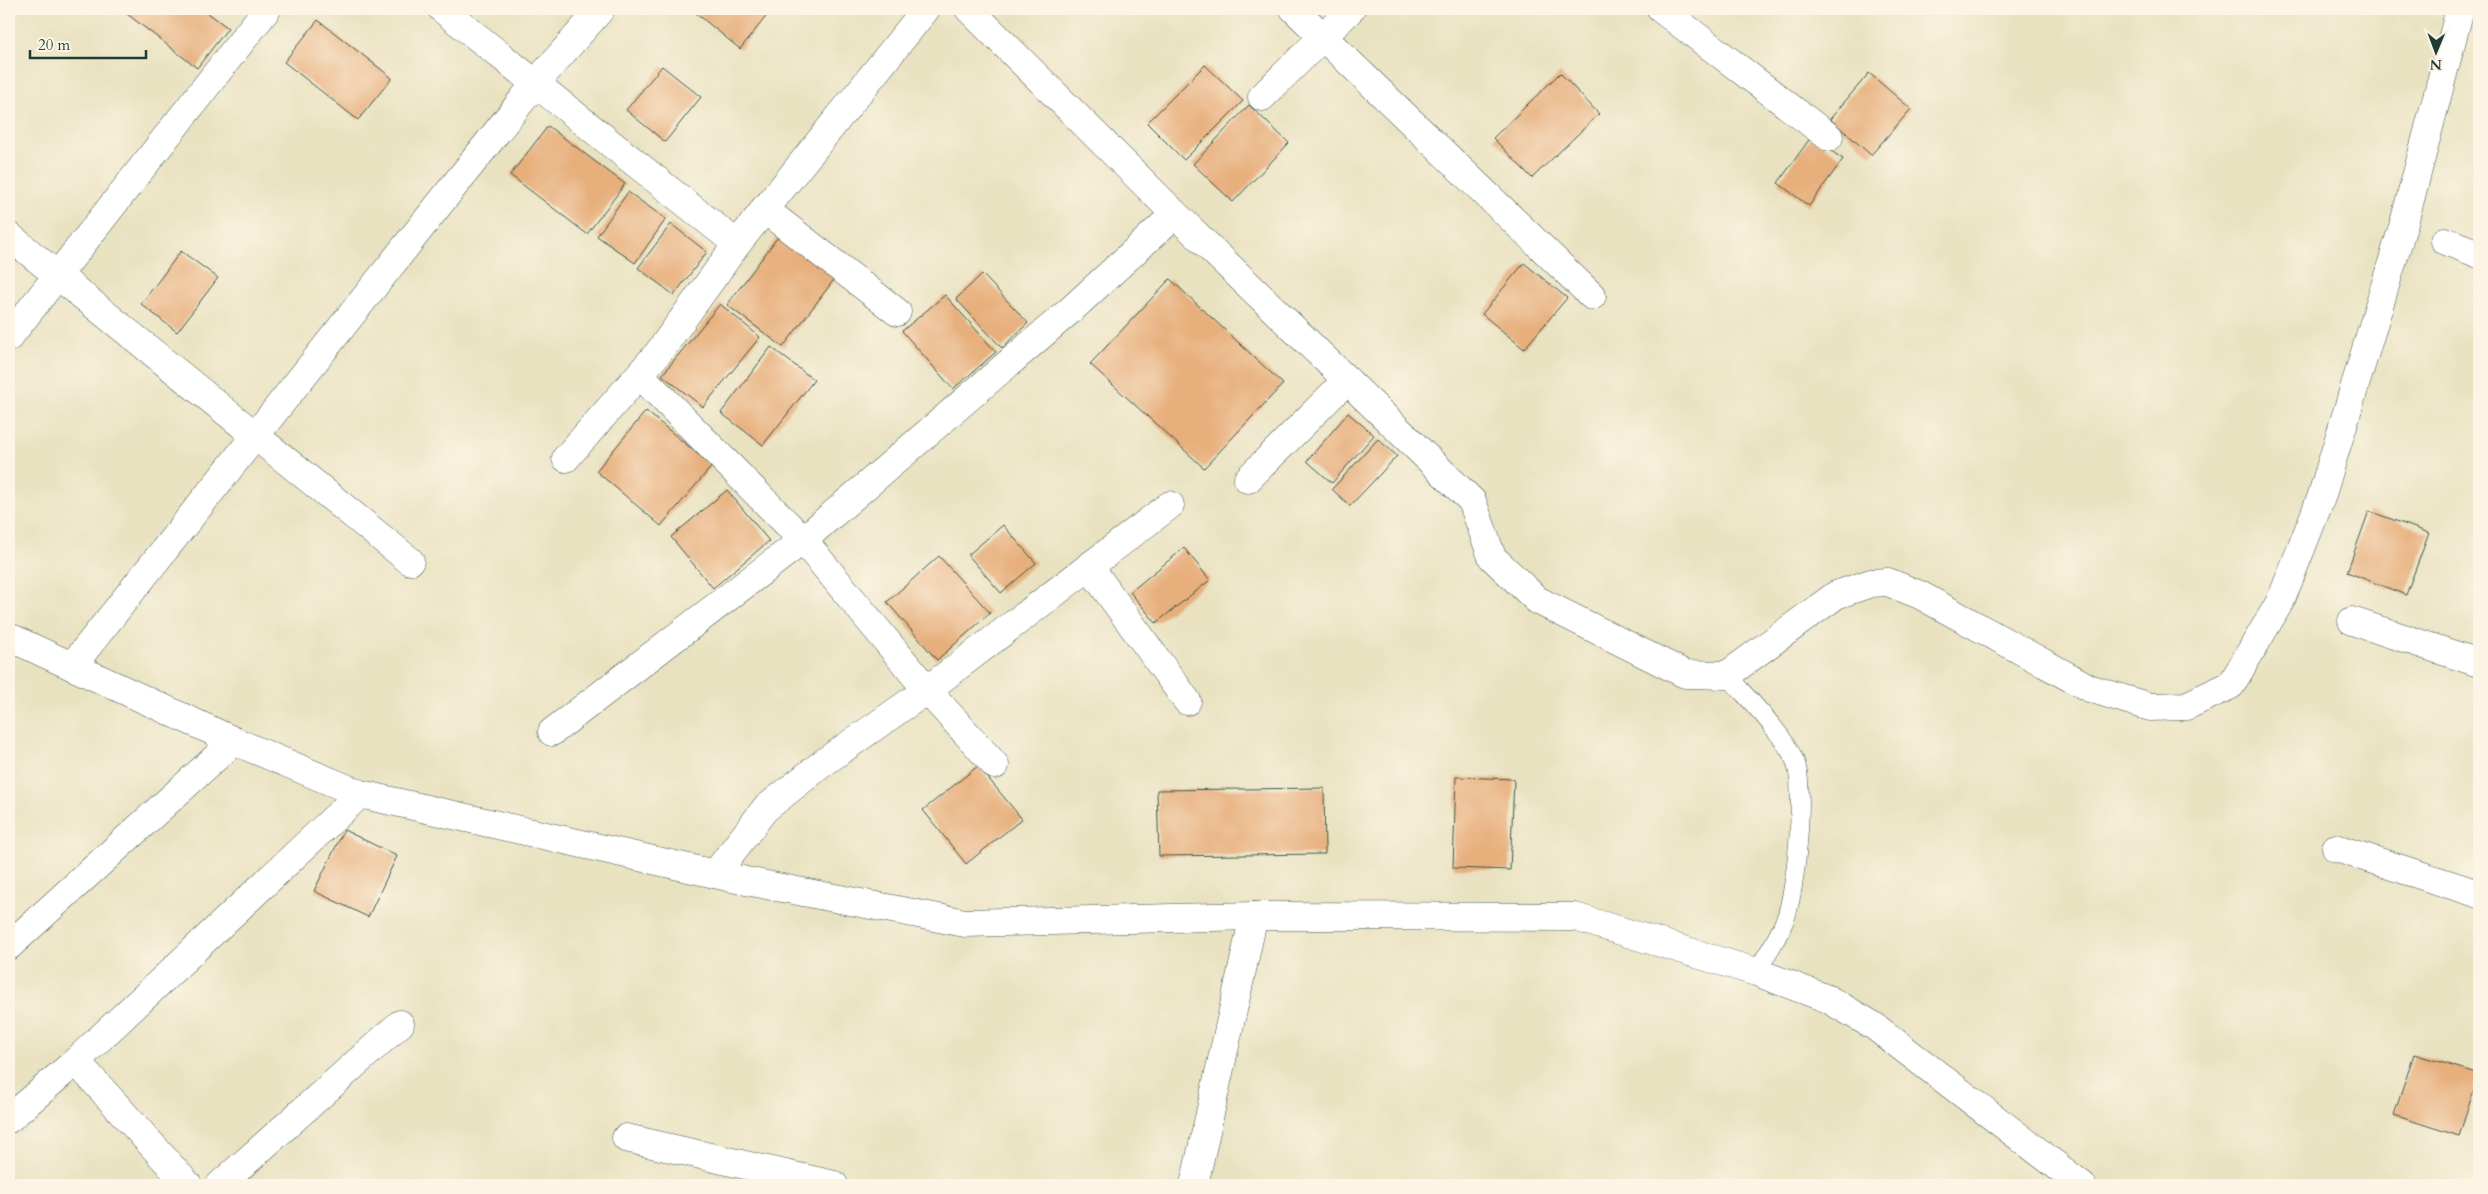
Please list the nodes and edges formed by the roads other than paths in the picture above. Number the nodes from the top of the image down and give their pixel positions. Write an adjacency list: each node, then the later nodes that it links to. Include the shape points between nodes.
1 (267, 9): 20 (street)
2 (442, 9): 11 (street)
3 (601, 9): 11 (street)
4 (926, 9): 14 (street)
5 (970, 9): 15 (street)
6 (1294, 9): 10 (street)
7 (1352, 9): 10 (street)
8 (1661, 9): 13 (street)
9 (2460, 9): 37 (street, via 2404,223 2321,498 2281,600 2231,685 2186,706 2150,707 2089,688 1920,594 1888,582 1871,583 1836,595)
10 (1323, 36): 12 (street); 21 (street)
11 (536, 84): 18 (street); 26 (street)
12 (1262, 97)
13 (1829, 137)
14 (764, 210): 18 (street); 22 (street)
15 (1175, 214): 25 (street); 30 (street, via 1074,306)
16 (9, 236): 20 (street)
17 (2445, 241): 19 (street)
18 (737, 244): 24 (street)
19 (2479, 254)
20 (59, 276): 23 (street); 26 (street)
21 (1592, 296)
22 (896, 312)
23 (9, 337)
24 (640, 375): 27 (street); 30 (street)
25 (1347, 380): 28 (street); 37 (street, via 1472,502 1492,557 1537,600 1685,674)
26 (255, 436): 31 (street); 36 (street)
27 (566, 458)
28 (1248, 480)
29 (1170, 505): 32 (street)
30 (803, 540): 38 (street); 40 (street)
31 (410, 561)
32 (1089, 566): 38 (street); 39 (street)
33 (2352, 622): 35 (street)
34 (9, 637): 36 (street)
35 (2479, 663)
36 (72, 666): 41 (street)
37 (1727, 675): 49 (lane, via 1774,728 1795,762 1799,790 1796,866 1785,921)
38 (926, 690): 42 (street); 45 (street, via 823,763 765,810)
39 (1187, 701)
40 (552, 732)
41 (234, 741): 43 (street); 48 (street)
42 (995, 765)
43 (360, 794): 45 (street); 51 (street)
44 (2336, 848): 46 (street)
45 (715, 874): 47 (street, via 965,923)
46 (2479, 894)
47 (1254, 916): 49 (street, via 1575,917); 57 (street)
48 (9, 946)
49 (1756, 972): 58 (street, via 1828,998 1874,1026)
50 (400, 1024): 55 (street)
51 (76, 1061): 52 (street); 54 (street)
52 (10, 1116)
53 (626, 1138): 56 (street)
54 (188, 1185)
55 (220, 1185)
56 (834, 1185)
57 (1194, 1185)
58 (2082, 1185)

